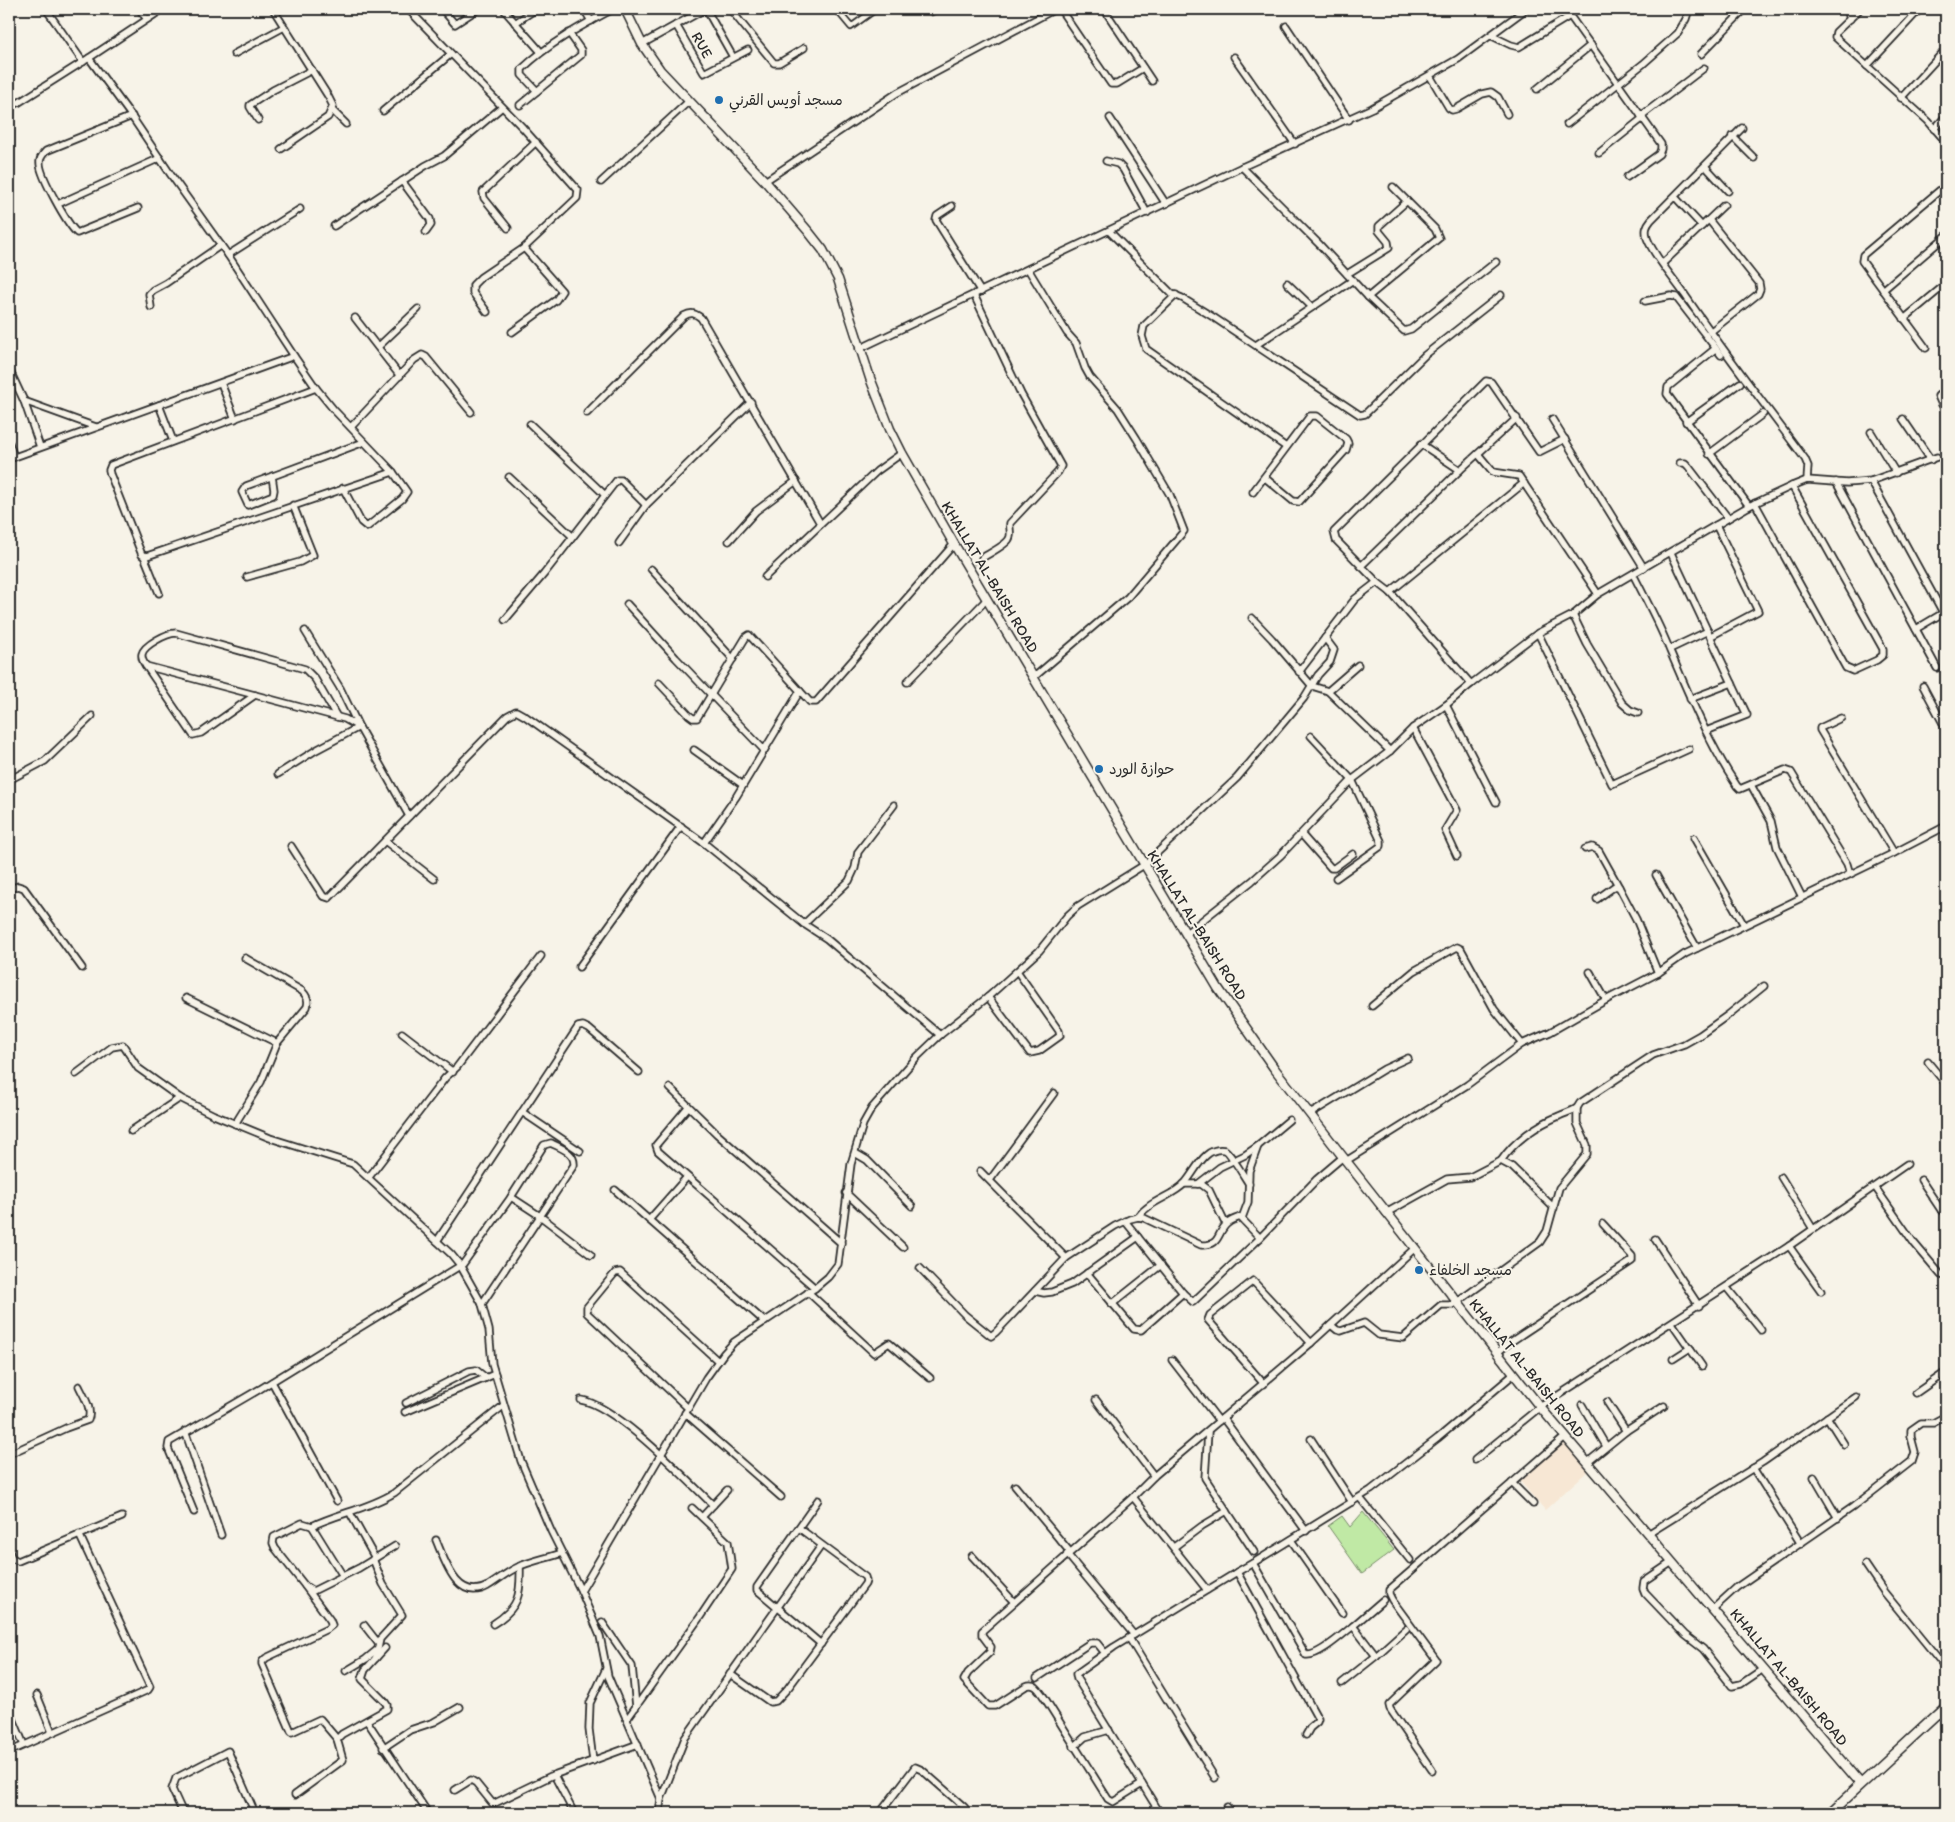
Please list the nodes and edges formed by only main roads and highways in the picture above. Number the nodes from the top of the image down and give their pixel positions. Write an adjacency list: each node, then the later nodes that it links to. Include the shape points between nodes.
1 (1946, 1706): 2 (main road)
2 (1830, 1813)

